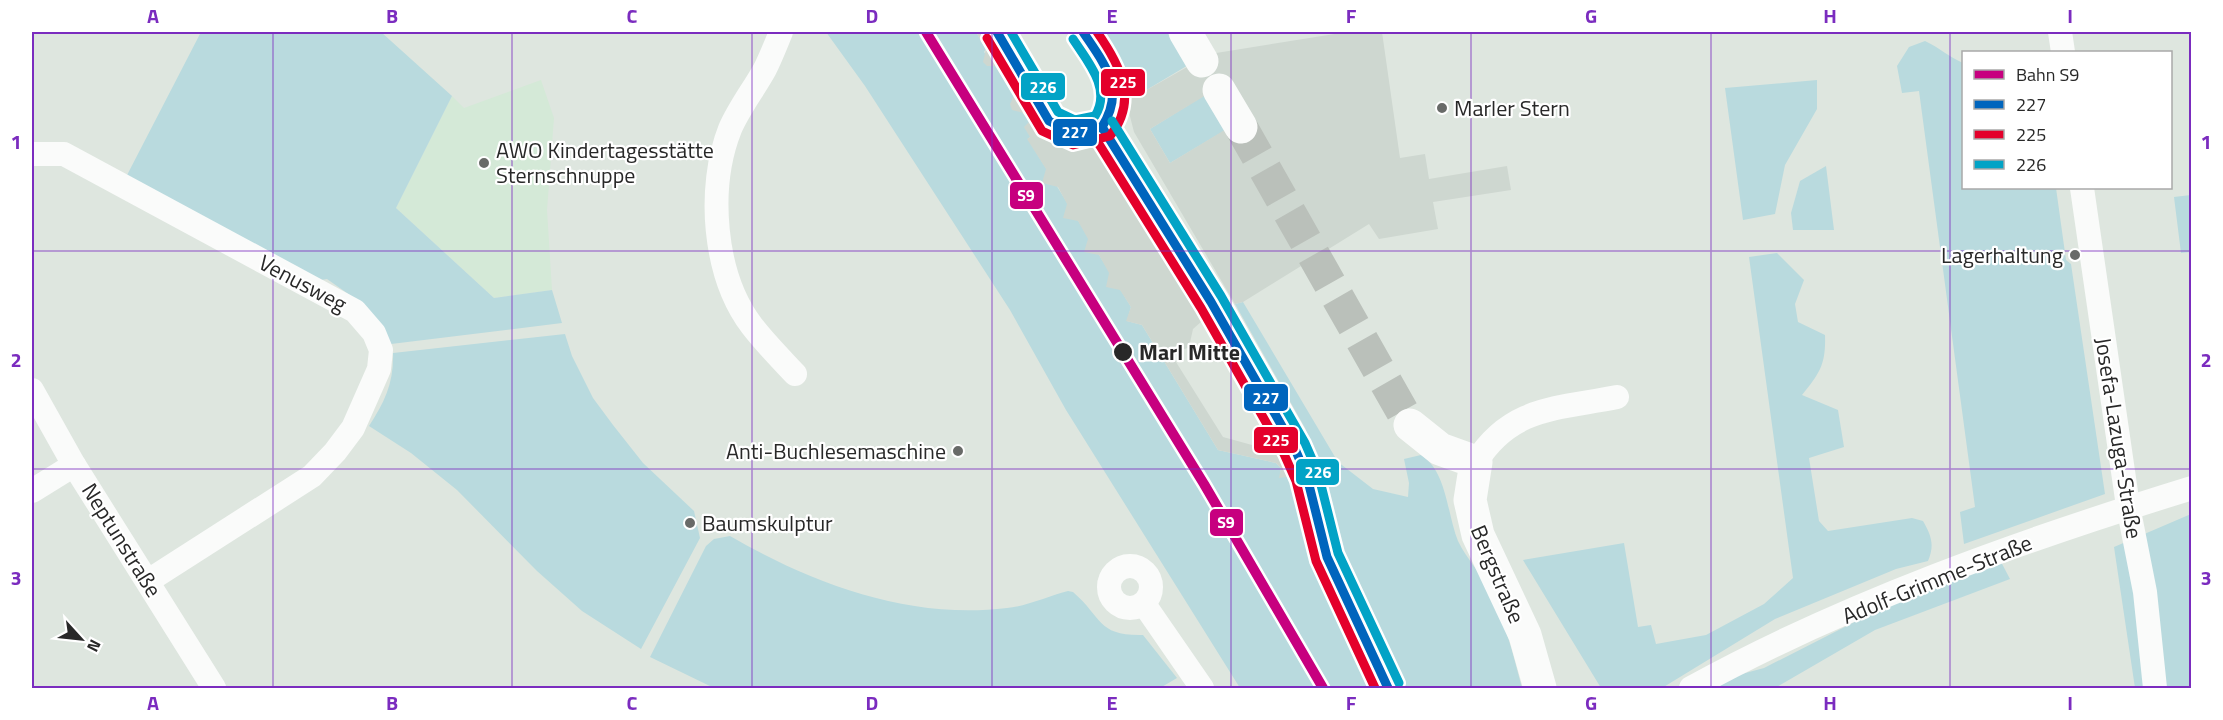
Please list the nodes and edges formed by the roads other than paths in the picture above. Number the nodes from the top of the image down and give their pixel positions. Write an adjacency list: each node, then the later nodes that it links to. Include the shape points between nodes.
1 (781, 32): 10 (street, via 730,130 718,171 716,217 733,290 751,325)
2 (1185, 32): 5 (street)
3 (2060, 32): 4 (street)
4 (2063, 51)
5 (1202, 61)
6 (1219, 90): 7 (street)
7 (1241, 127)
8 (32, 153): 19 (street, Venusweg, via 64,154 355,311 374,333 381,350 379,369 353,428 312,476)
9 (2082, 189): 18 (street, Josefa-Lazuga-Straße)
10 (795, 374)
11 (32, 390): 15 (street, Neptunstraße)
12 (1617, 397): 14 (street, via 1526,416 1489,441)
13 (1410, 425): 14 (street, via 1440,448)
14 (1476, 462): 23 (street, Bergstraße, via 1470,500 1478,535 1525,635)
15 (74, 465): 17 (street); 19 (street, Neptunstraße)
16 (2192, 488): 18 (street, Adolf-Grimme-Straße)
17 (32, 491)
18 (2128, 506): 24 (street, Adolf-Grimme-Straße, via 1941,573 1737,663); 25 (street, Josefa-Lazuga-Straße, via 2145,592)
19 (148, 581): 21 (street, Neptunstraße)
20 (1144, 604): 22 (street)
21 (214, 688)
22 (1202, 688)
23 (1540, 688)
24 (1691, 688)
25 (2155, 688)

